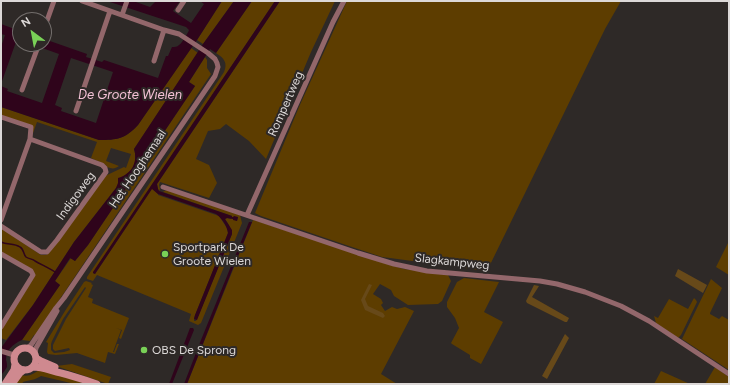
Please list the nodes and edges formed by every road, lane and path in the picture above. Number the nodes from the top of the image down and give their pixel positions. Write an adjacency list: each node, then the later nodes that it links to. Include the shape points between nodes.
1 (54, 1): 8 (street)
2 (82, 1): 7 (street)
3 (127, 1): 9 (street)
4 (184, 1): 6 (street)
5 (344, 1): 18 (street, Rompertweg)
6 (178, 10)
7 (110, 11): 9 (street); 14 (street)
8 (50, 12)
9 (122, 15): 10 (street)
10 (164, 30): 12 (street); 22 (street, Het Hooghemaal, via 178,33 213,57 218,63 216,73)
11 (36, 52): 13 (street)
12 (154, 61)
13 (22, 90)
14 (76, 111)
15 (1, 117): 16 (street, via 31,127)
16 (30, 139): 19 (street); 20 (street, Indigoweg, via 102,165 106,172 47,252 41,252)
17 (163, 187): 18 (street, Slagkampweg)
18 (247, 215): 31 (street, Slagkampweg, via 400,266 427,271 540,281 585,292 638,315)
19 (1, 220)
20 (1, 226)
21 (1, 254): 23 (street, via 31,271 33,275)
22 (64, 298): 24 (street, Het Hooghemaal, via 32,345); 27 (street, Het Hooghemaal, via 36,348)
23 (1, 327)
24 (27, 348): 26 (street); 27 (street, via 33,351)
25 (1, 351): 26 (street)
26 (12, 355): 28 (street)
27 (35, 356): 29 (street, via 36,363); 32 (street)
28 (15, 364): 30 (street); 33 (street)
29 (33, 367): 30 (street); 32 (street)
30 (24, 370): 34 (street)
31 (729, 374)
32 (72, 375): 35 (street)
33 (5, 384)
34 (12, 384)
35 (97, 384)

